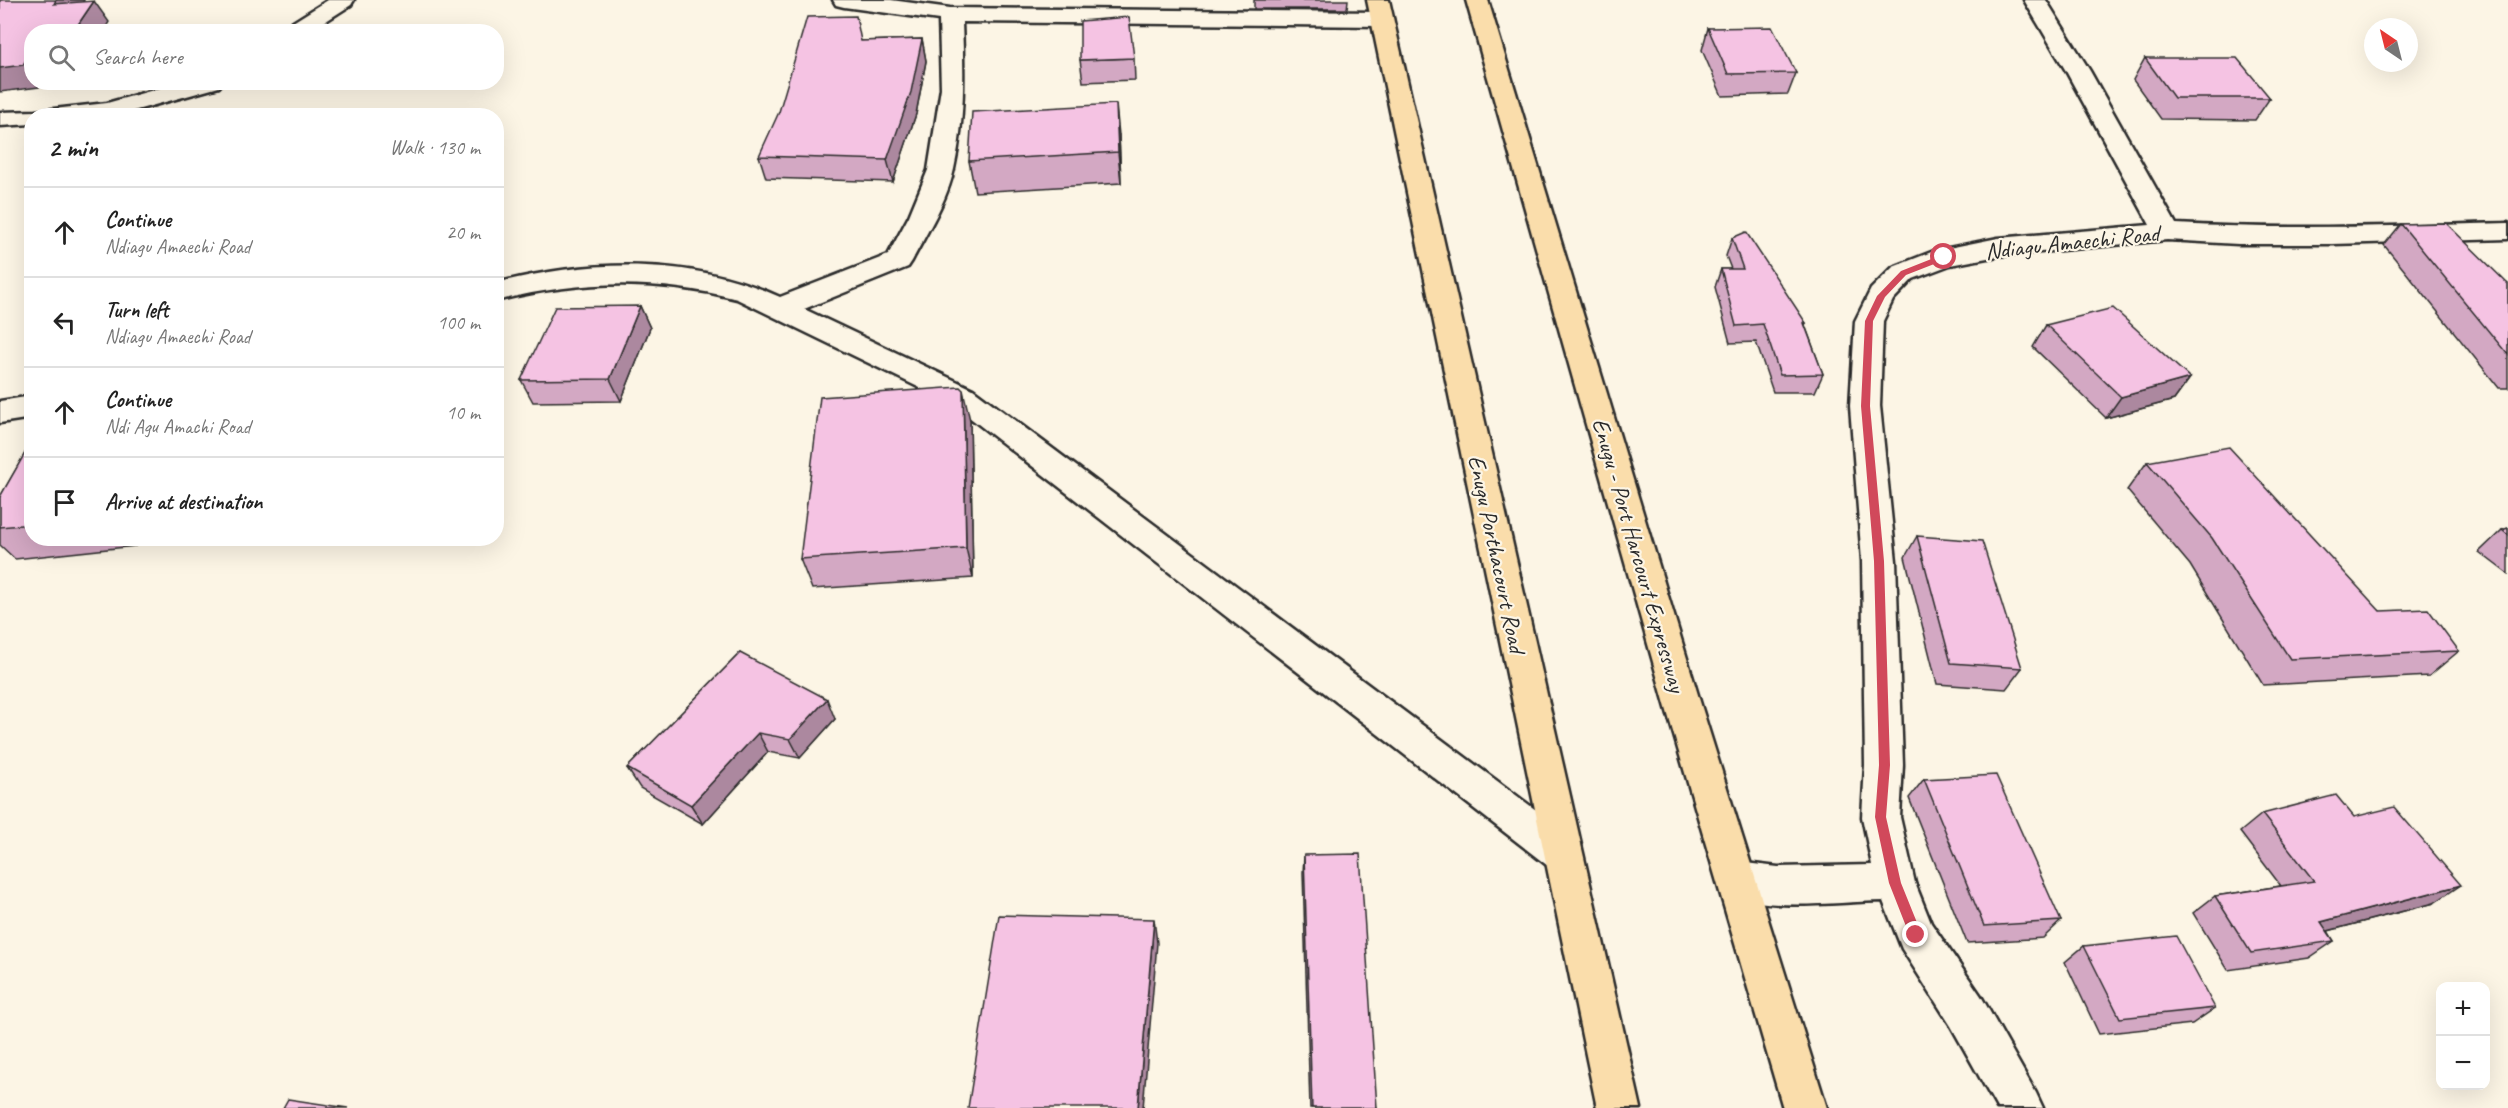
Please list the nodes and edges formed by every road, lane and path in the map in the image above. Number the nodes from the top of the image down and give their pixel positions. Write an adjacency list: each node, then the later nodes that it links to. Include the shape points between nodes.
1 (343, 0): 7 (street)
2 (844, 0): 6 (street)
3 (1477, 0): 19 (highway, Enugu - Port Harcourt Expressway)
4 (2035, 0): 13 (street)
5 (1380, 10): 6 (street); 18 (highway, Enugu Porthacourt Road)
6 (950, 15): 15 (street, via 953,88 941,170 898,261)
7 (305, 24)
8 (182, 90): 9 (street)
9 (115, 108)
10 (24, 118): 11 (street)
11 (0, 119)
12 (2508, 231): 13 (street, Ndiagu Amaechi Road, via 2333,236)
13 (2167, 232): 20 (street, Ndiagu Amaechi Road, via 1998,247 1944,257 1904,273 1881,296 1869,321 1865,406 1879,561 1884,765 1881,817)
14 (504, 290): 15 (street, via 534,281 652,274 709,281)
15 (780, 308): 18 (street, via 962,396)
16 (24, 408): 17 (street)
17 (0, 412)
18 (1562, 854): 21 (highway, Enugu Porthacourt Road)
19 (1737, 880): 20 (street, via 1778,885); 22 (highway, Enugu - Port Harcourt Expressway)
20 (1895, 883): 23 (street, Ndiagu Amaechi Road, via 1916,935 1966,1011)
21 (1619, 1108)
22 (1805, 1108)
23 (2021, 1108)

